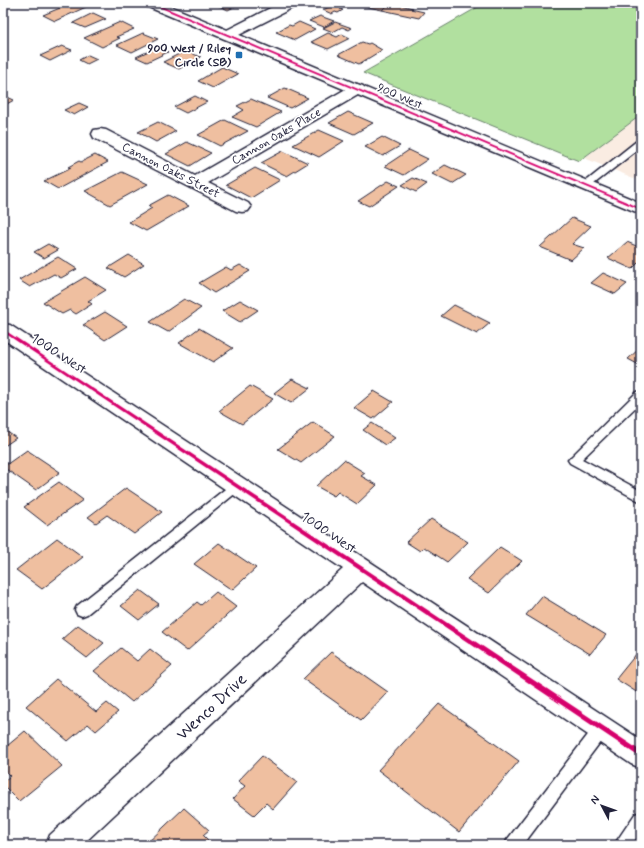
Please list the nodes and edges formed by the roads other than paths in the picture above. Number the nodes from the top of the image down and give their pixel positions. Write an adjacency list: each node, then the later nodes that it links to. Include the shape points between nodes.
1 (151, 3): 3 (street, 900 West)
2 (291, 3): 3 (street)
3 (228, 35): 4 (street, 900 West)
4 (357, 89): 7 (street, Cannon Oaks Place); 8 (street, 900 West)
5 (100, 134): 7 (street, Cannon Oaks Street)
6 (641, 142): 8 (lane)
7 (195, 183): 9 (street, Cannon Oaks Street)
8 (586, 185): 10 (street, 900 West)
9 (242, 207)
10 (641, 209)
11 (3, 330): 13 (street, 1000 West)
12 (641, 395): 14 (lane, via 574,460)
13 (238, 485): 15 (street, 1000 West); 16 (lane)
14 (641, 497)
15 (361, 568): 17 (street, 1000 West); 20 (street, Wenco Drive)
16 (82, 610)
17 (602, 728): 18 (street, 1000 West); 21 (lane)
18 (641, 755)
19 (641, 819): 22 (lane)
20 (62, 845)
21 (513, 845)
22 (622, 845)

